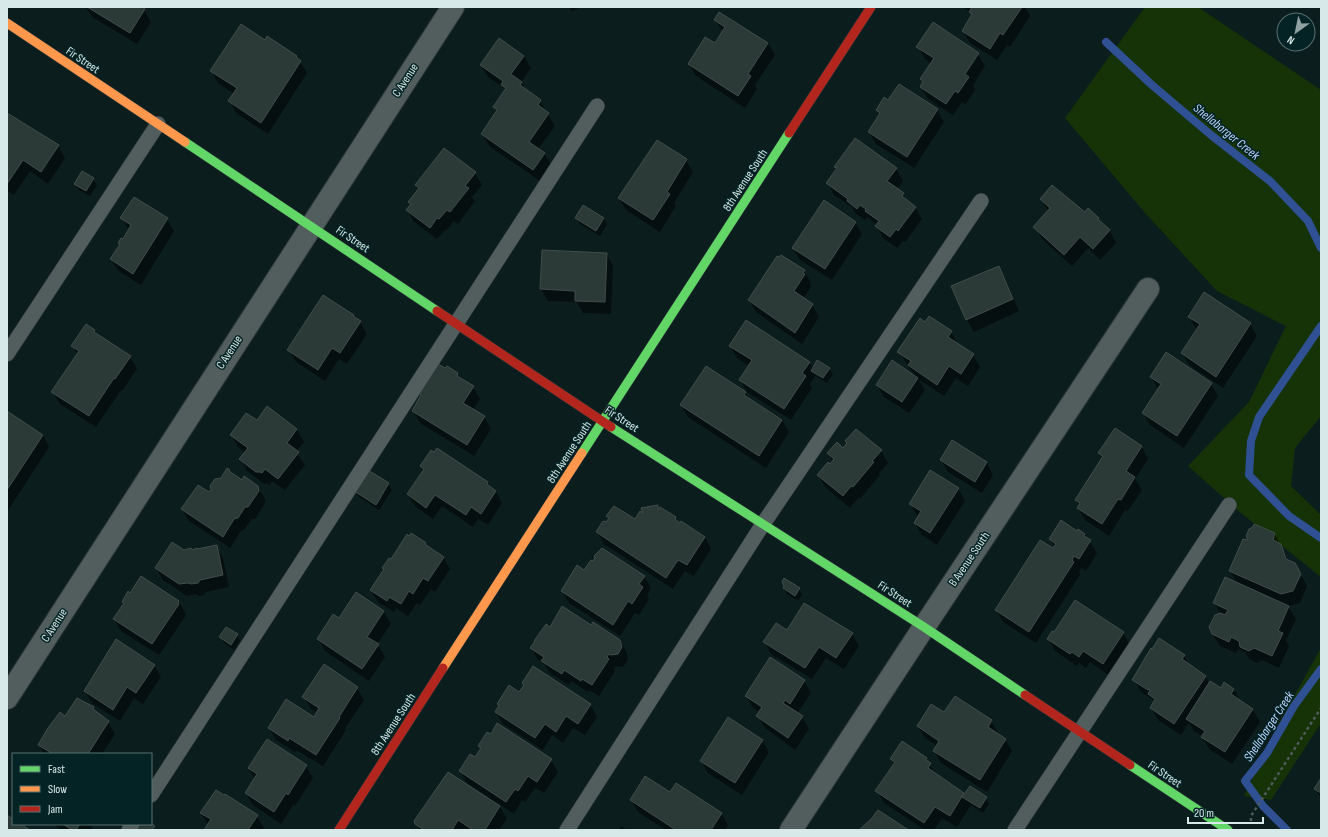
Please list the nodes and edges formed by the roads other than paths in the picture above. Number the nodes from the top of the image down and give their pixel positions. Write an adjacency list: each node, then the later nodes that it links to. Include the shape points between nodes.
1 (453, 7): 7 (street, C Avenue)
2 (871, 7): 11 (street, 8th Avenue South)
3 (7, 23): 5 (street, Fir Street)
4 (597, 106): 9 (lane)
5 (158, 124): 7 (street, Fir Street); 10 (lane)
6 (981, 201): 13 (lane)
7 (311, 226): 9 (street, Fir Street); 15 (street, C Avenue)
8 (1148, 289): 14 (street, B Avenue South)
9 (457, 323): 11 (street, Fir Street); 17 (lane)
10 (7, 354)
11 (603, 422): 13 (street, Fir Street); 18 (street, 8th Avenue South)
12 (1229, 505): 16 (lane)
13 (763, 524): 14 (street, Fir Street); 19 (lane)
14 (924, 627): 16 (street, Fir Street); 20 (street, B Avenue South)
15 (7, 698)
16 (1080, 731): 21 (lane); 22 (street, Fir Street)
17 (152, 794)
18 (339, 830)
19 (567, 830)
20 (791, 830)
21 (1015, 830)
22 (1228, 830)

